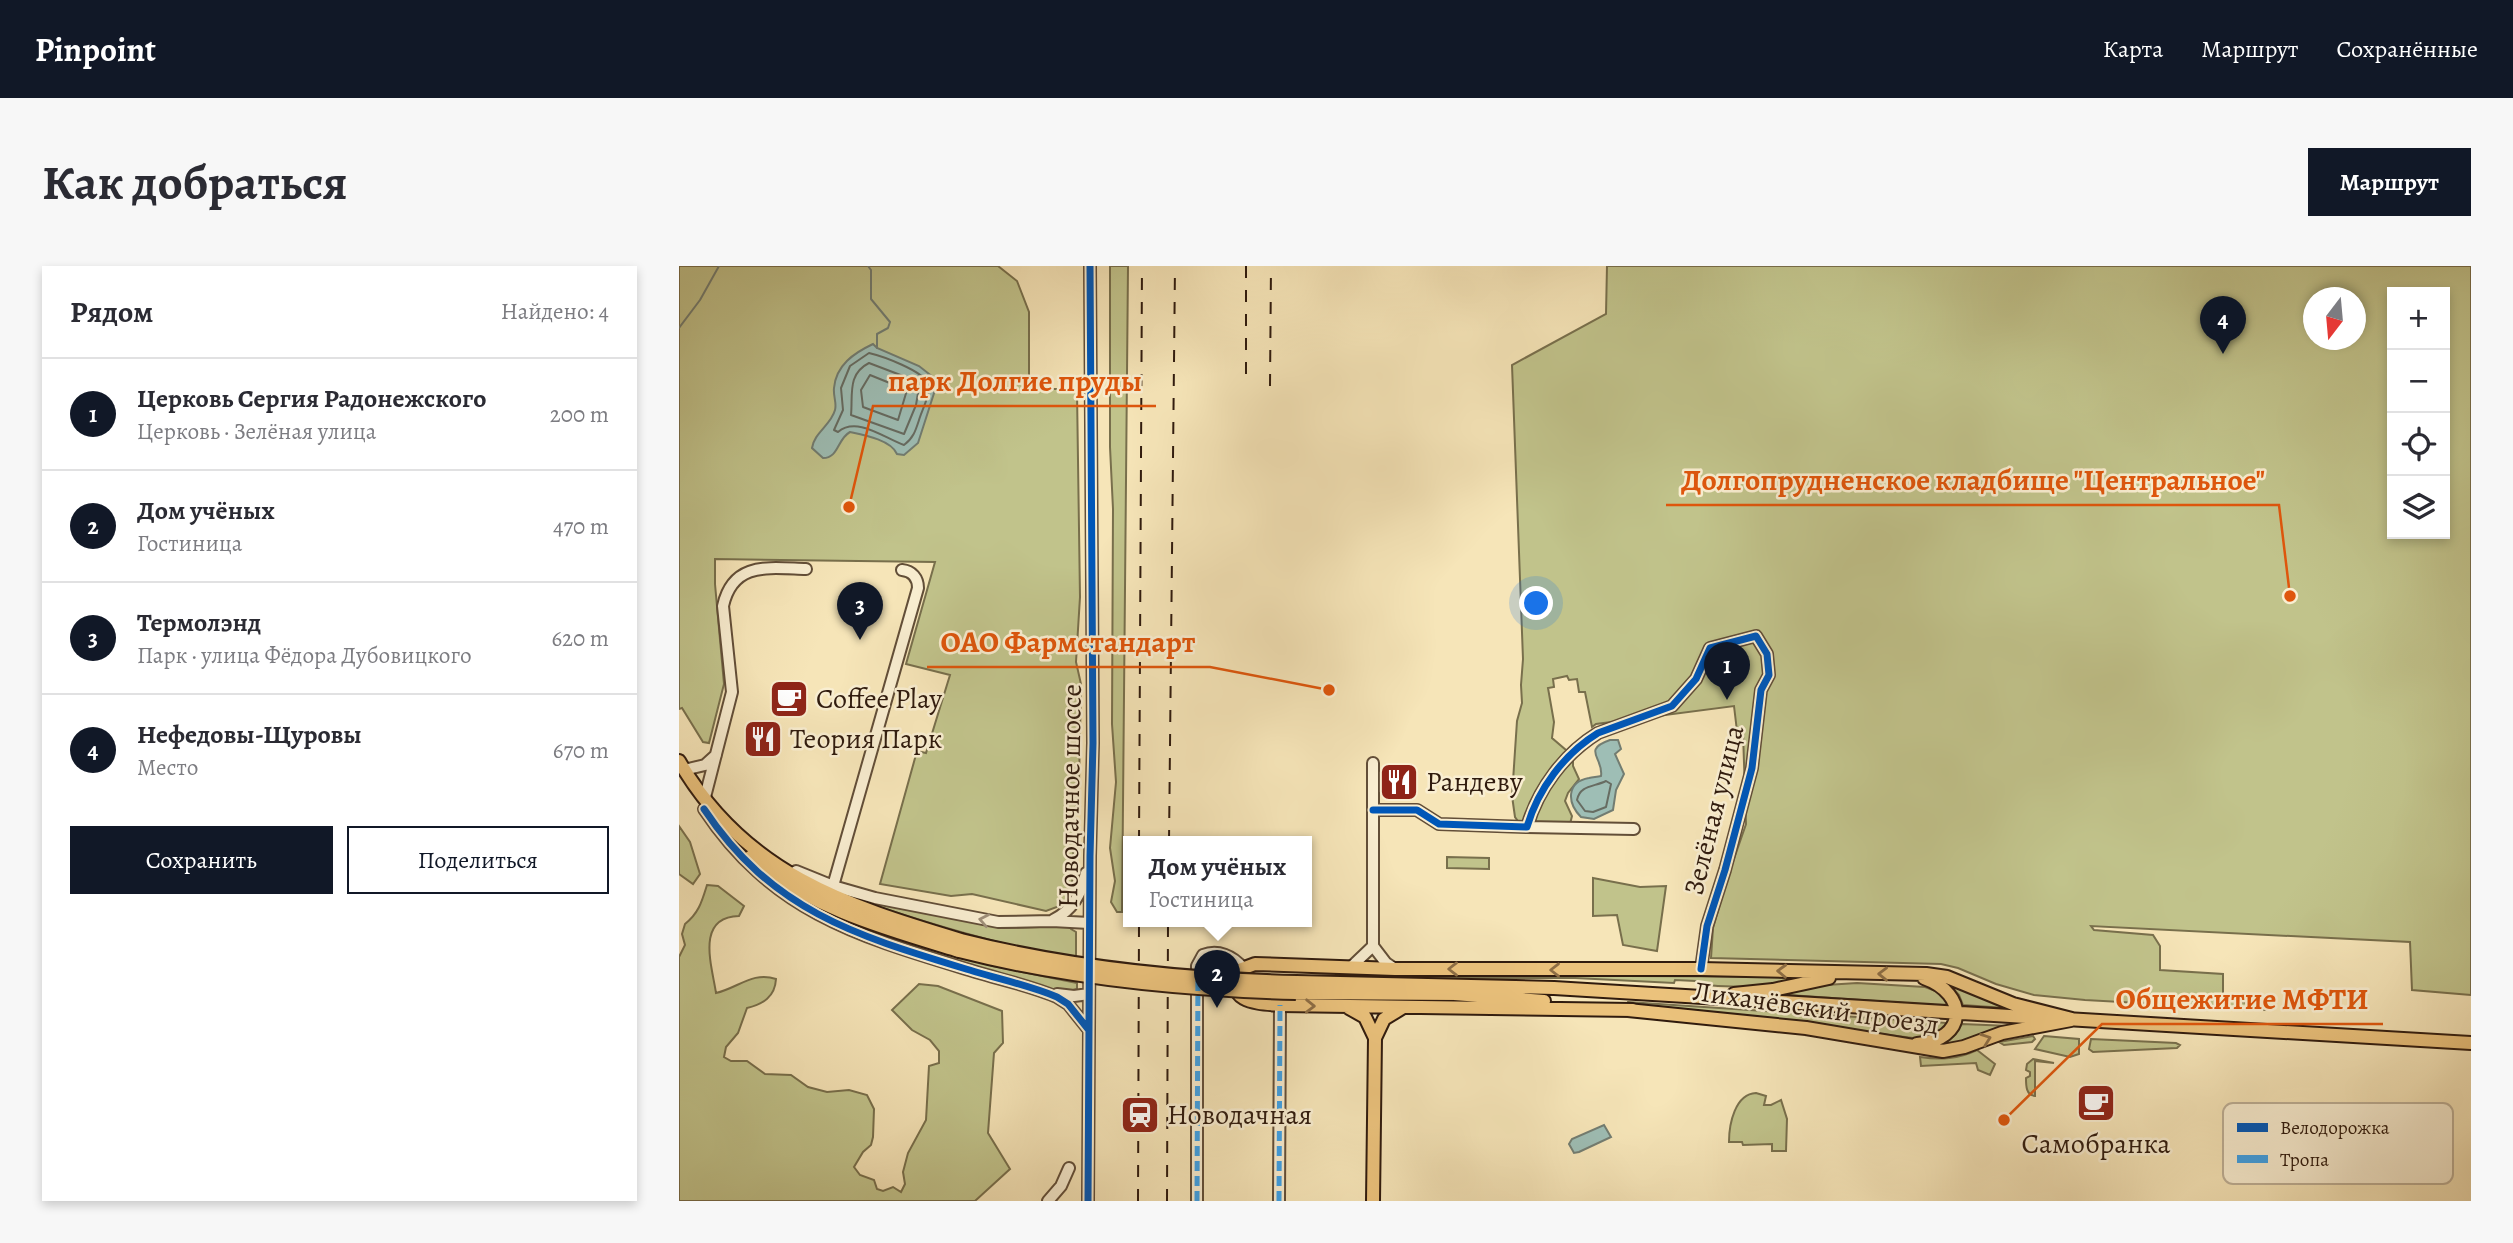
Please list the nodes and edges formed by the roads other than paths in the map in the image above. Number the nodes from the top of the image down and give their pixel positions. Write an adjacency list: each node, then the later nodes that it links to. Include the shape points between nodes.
1 (1090, 266): 12 (street, Новодачное шоссе)
2 (806, 569): 4 (street, via 743,573 726,593 723,606 732,692)
3 (902, 570): 13 (street, via 915,576 918,588)
4 (716, 755): 6 (street, via 705,765); 7 (street)
5 (1373, 763): 8 (street)
6 (681, 767): 7 (main road)
7 (704, 803): 9 (main road); 16 (main road, via 744,851 801,894 858,919); 25 (street, via 722,836 757,873 826,919 899,948)
8 (1373, 810): 10 (street, via 1417,810 1439,824); 17 (street)
9 (727, 825): 13 (street, via 771,857); 16 (main road, via 768,860 806,884)
10 (1527, 827): 11 (street); 21 (street, Зелёная улица, via 1532,809 1557,770 1589,738 1672,706 1696,679 1710,648 1756,636 1767,654 1769,675 1761,690 1752,768 1707,926)
11 (1634, 829)
12 (1090, 856): 14 (street, via 1077,898); 15 (street, Новодачное шоссе)
13 (833, 886): 14 (street, one-way to 13, via 998,922)
14 (1052, 921): 15 (street)
15 (1089, 923): 27 (street, Новодачное шоссе)
16 (960, 945): 24 (main road, bridge, via 1025,967 1112,981 1202,989)
17 (1373, 946): 18 (street); 20 (street)
18 (1351, 967): 19 (main road, via 1255,964); 20 (main road)
19 (1243, 968): 30 (main road, Лихачёвский проезд, via 1236,988 1244,1000); 43 (street, via 1234,958 1216,953 1203,955 1198,962)
20 (1395, 969): 21 (main road, one-way to 20)
21 (1701, 969): 22 (main road, one-way to 21)
22 (1850, 974): 23 (main road, Лихачёвский проезд, one-way to 22); 29 (main road)
23 (1915, 974): 34 (main road, via 1943,986); 35 (main road, Лихачёвский проезд, via 1947,977 1996,999)
24 (1408, 988): 26 (main road, Лихачёвский проезд); 28 (main road, Лихачёвский проезд, via 1554,988)
25 (1044, 992): 27 (street); 36 (street, via 1068,1004)
26 (1454, 993): 28 (main road, Лихачёвский проезд); 33 (main road, Лихачёвский проезд)
27 (1089, 994): 36 (street, Новодачное шоссе)
28 (1653, 995): 29 (main road, Лихачёвский проезд)
29 (1701, 998): 34 (main road, Лихачёвский проезд)
30 (1280, 1005): 31 (main road, Лихачёвский проезд, one-way to 31); 44 (street)
31 (1338, 1006): 32 (main road, Лихачёвский проезд); 37 (main road, via 1359,1012)
32 (1405, 1006): 33 (main road, Лихачёвский проезд); 37 (main road, via 1384,1018)
33 (1633, 1010): 39 (main road, Лихачёвский проезд, via 1806,1028)
34 (1957, 1013): 35 (main road, Лихачёвский проезд); 39 (main road, via 1943,1038)
35 (2072, 1020): 38 (main road, Лихачёвский проезд); 39 (main road, Лихачёвский проезд, one-way to 35, via 1954,1050 2002,1033)
36 (1088, 1030): 42 (street, Новодачное шоссе)
37 (1375, 1038): 45 (main road)
38 (2471, 1043)
39 (1896, 1045)
40 (1069, 1168): 41 (street)
41 (1048, 1201)
42 (1088, 1201)
43 (1197, 1201)
44 (1279, 1201)
45 (1373, 1201)

